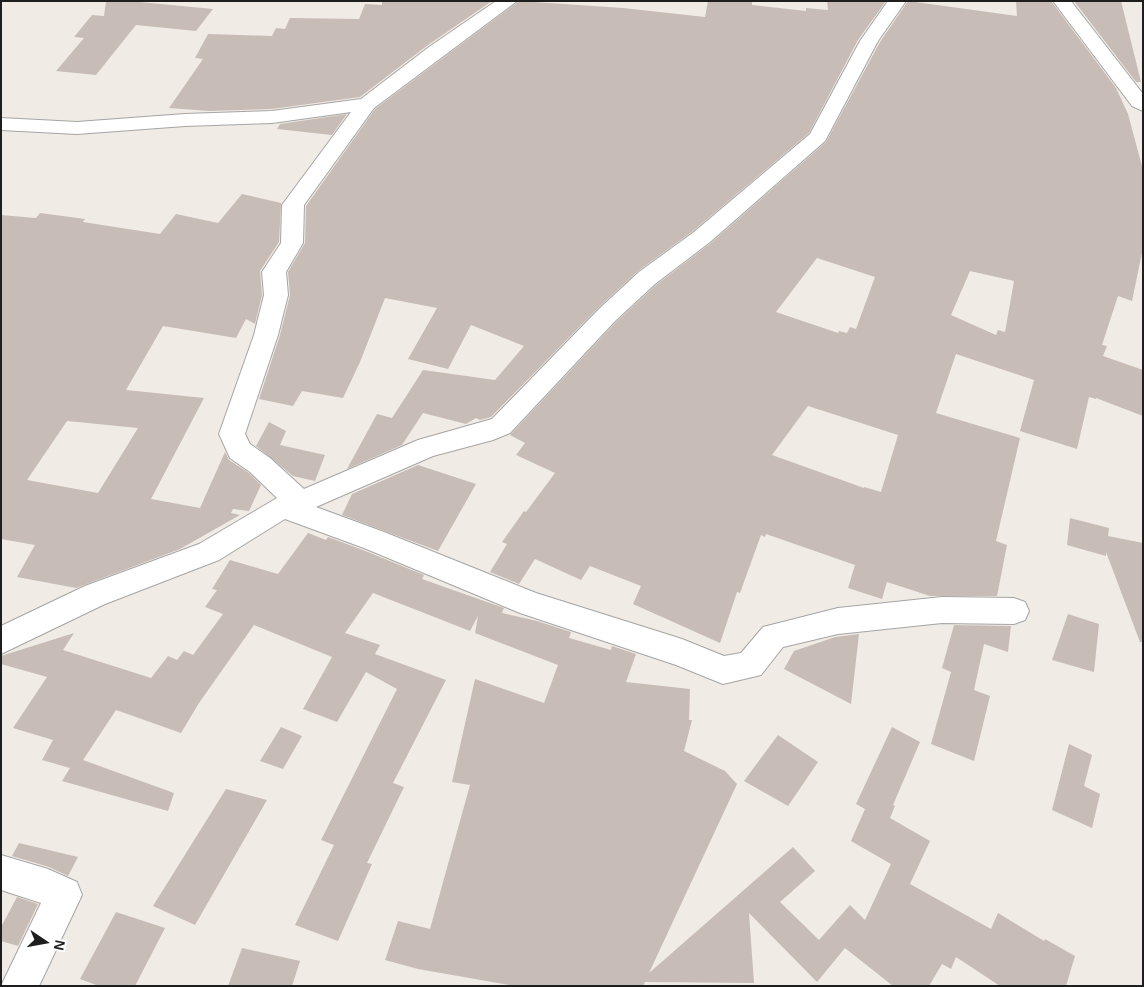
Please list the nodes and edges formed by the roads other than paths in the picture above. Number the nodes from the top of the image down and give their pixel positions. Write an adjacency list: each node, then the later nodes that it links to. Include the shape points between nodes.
1 (508, 1): 4 (street)
2 (897, 1): 7 (street, via 869,41 818,136 607,314 501,426 427,447)
3 (1062, 1): 5 (street)
4 (367, 104): 6 (street, via 272,118 76,128); 7 (street, via 293,205 292,243 274,272 276,295 266,335 232,434 239,451 260,465 281,486)
5 (1143, 105)
6 (1, 124)
7 (292, 505): 8 (street, via 530,604 682,653 722,670 750,665 774,636 838,622 942,610); 9 (street, via 209,552 95,595)
8 (1014, 611)
9 (1, 642)
10 (1, 872): 11 (street, via 64,895)
11 (19, 986)

